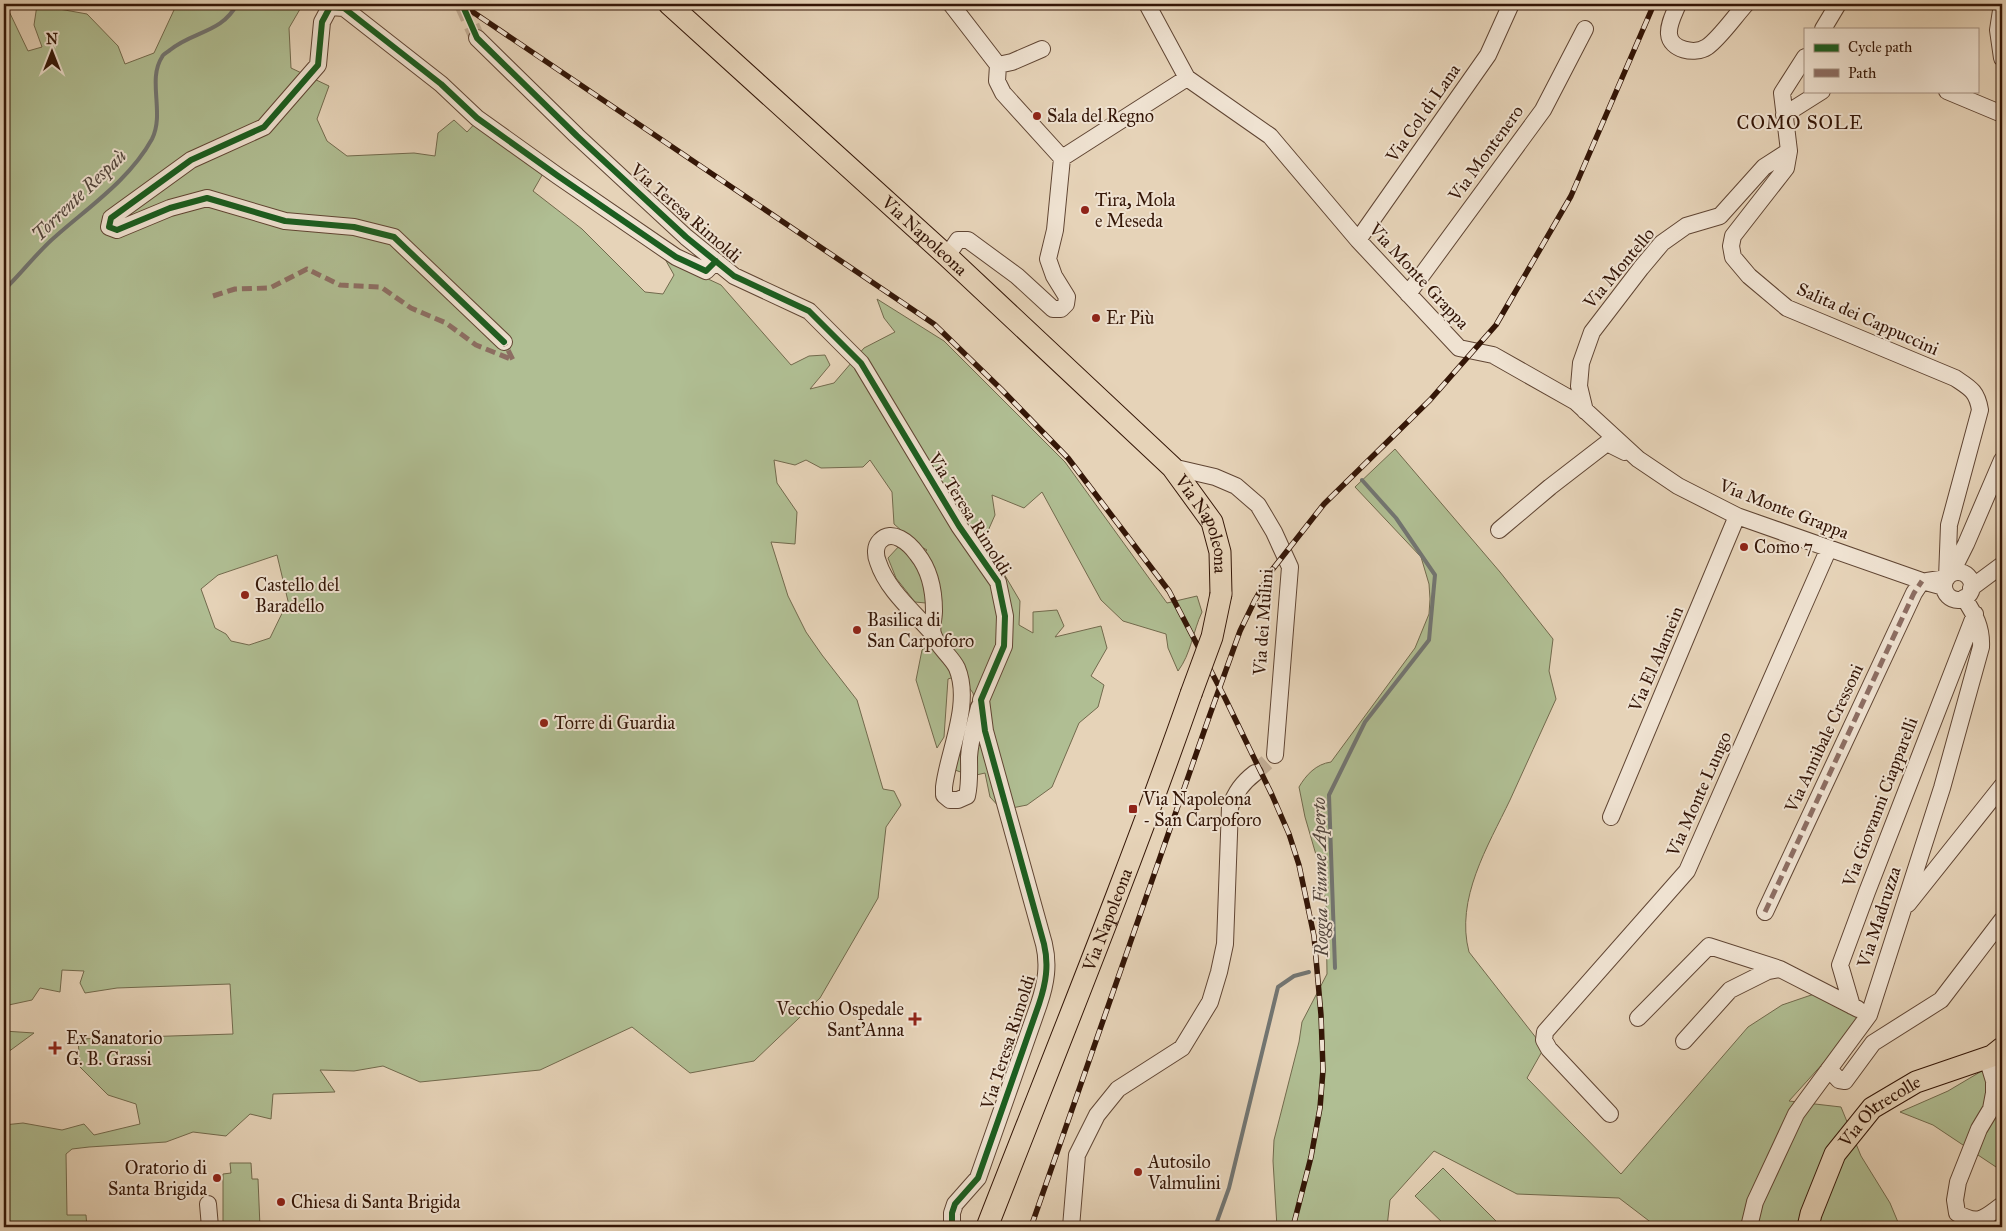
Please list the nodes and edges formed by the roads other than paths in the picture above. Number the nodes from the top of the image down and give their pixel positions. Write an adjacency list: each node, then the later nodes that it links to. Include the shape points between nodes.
1 (669, 4): 24 (main road, Via Napoleona)
2 (951, 4): 15 (street)
3 (1147, 4): 16 (street)
4 (1511, 4): 23 (street, Via Col di Lana, via 1488,54)
5 (1678, 4): 6 (street, via 1669,29 1672,41 1687,50 1702,50 1709,46)
6 (1746, 4)
7 (1838, 4): 9 (street)
8 (2002, 4): 13 (street, via 1998,30)
9 (1824, 28)
10 (1585, 29): 26 (street, Via Montenero, via 1543,110)
11 (477, 38): 25 (street, Via Teresa Rimoldi, via 686,238)
12 (1042, 49): 15 (street, via 1012,62)
13 (2002, 58)
14 (1804, 59): 19 (street, Salita dei Cappuccini, via 1782,92)
15 (998, 64): 22 (street, via 997,81 1003,93)
16 (1187, 78): 22 (street); 23 (street, Via Monte Grappa, via 1270,136)
17 (1820, 92): 19 (street)
18 (1950, 92): 20 (street)
19 (1784, 114): 21 (street, Salita dei Cappuccini)
20 (2002, 114)
21 (1789, 151): 28 (street, Via Montello, via 1764,167 1720,216 1686,226 1662,243 1641,268 1592,332 1581,363 1579,386); 37 (street, Salita dei Cappuccini, via 1786,168 1733,236 1733,257 1787,308 1955,378 1978,397 1980,410 1949,525)
22 (1062, 158): 24 (street, via 1055,230 1048,259 1067,297 1061,309 1050,307 1017,276 968,240 958,240)
23 (1358, 240): 26 (street, Via Monte Grappa)
24 (947, 256): 31 (main road, Via Napoleona)
25 (716, 261): 27 (street, via 706,271 676,257 477,118 441,84 344,8 330,7 322,22 318,65 264,127 191,160 111,218 109,227 116,230 170,208 207,198 285,221 354,227 394,238); 42 (street, Via Teresa Rimoldi, via 734,276 809,311 861,363 959,526 998,582 1005,616 1004,646)
26 (1408, 294): 28 (street, Via Monte Grappa, via 1458,348 1493,355 1576,402)
27 (504, 342)
28 (1585, 411): 29 (street, Via Monte Grappa)
29 (1638, 460): 32 (street, Via Monte Grappa, via 1678,486); 33 (street, via 1607,443)
30 (2002, 460): 34 (street)
31 (1172, 467): 43 (street, Via dei Mulini, via 1215,477 1236,486 1258,505 1290,567); 62 (main road, Via Napoleona, bridge, via 1212,522 1220,552 1221,594 1212,637 1161,778)
32 (1737, 516): 35 (street, Via Monte Grappa); 46 (street, Via El Alamein)
33 (1499, 530)
34 (1966, 544): 37 (street); 39 (street)
35 (1829, 548): 38 (street, Via Monte Grappa); 57 (street, Via Monte Lungo, via 1686,870 1544,1032 1549,1049)
36 (2002, 565): 39 (street)
37 (1947, 580): 38 (street); 39 (street, via 1963,573); 39 (street, via 1948,595 1952,598 1960,599)
38 (1922, 581): 47 (street, Via Annibale Cressoni)
39 (1968, 587): 40 (street, Via Madruzza)
40 (1975, 614): 48 (street, Via Madruzza, via 1981,630 1981,647 1942,788); 51 (street, Via Giovanni Ciapparelli, via 1840,965)
41 (933, 634): 41 (street, via 933,597 926,569 915,551 903,540 885,536 877,544 877,562 903,601); 42 (street, via 957,668 961,684 961,712 944,787 944,795 950,800 967,796 972,733)
42 (981, 700): 61 (street, Via Teresa Rimoldi, via 985,732 1039,926 1047,966 1039,1004 978,1178 955,1204)
43 (1274, 755)
44 (1254, 773): 63 (street, via 1243,782 1230,807 1225,944 1210,1002 1182,1048 1118,1089 1097,1115 1077,1155)
45 (2002, 786): 48 (street)
46 (1611, 817)
47 (1765, 912)
48 (1902, 912): 52 (street, Via Madruzza)
49 (2002, 920): 56 (street, via 1941,1000 1873,1043 1845,1081)
50 (1780, 969): 51 (street); 53 (street, via 1709,946); 54 (street, via 1768,971 1730,990)
51 (1852, 1006): 52 (street)
52 (1869, 1015): 56 (street, Via Madruzza)
53 (1638, 1018)
54 (1684, 1041)
55 (1994, 1053): 59 (street, via 1991,1109 1979,1129 1958,1182 1955,1200 1957,1212 1969,1220 1982,1220); 65 (main road, Via Oltrecolle, via 1916,1082 1872,1108 1835,1154)
56 (1829, 1069): 64 (street, Via Madruzza, via 1796,1114 1755,1202)
57 (1610, 1114)
58 (208, 1204): 60 (street)
59 (2002, 1205)
60 (210, 1227)
61 (952, 1227)
62 (987, 1227)
63 (1072, 1227)
64 (1749, 1227)
65 (1808, 1227)

